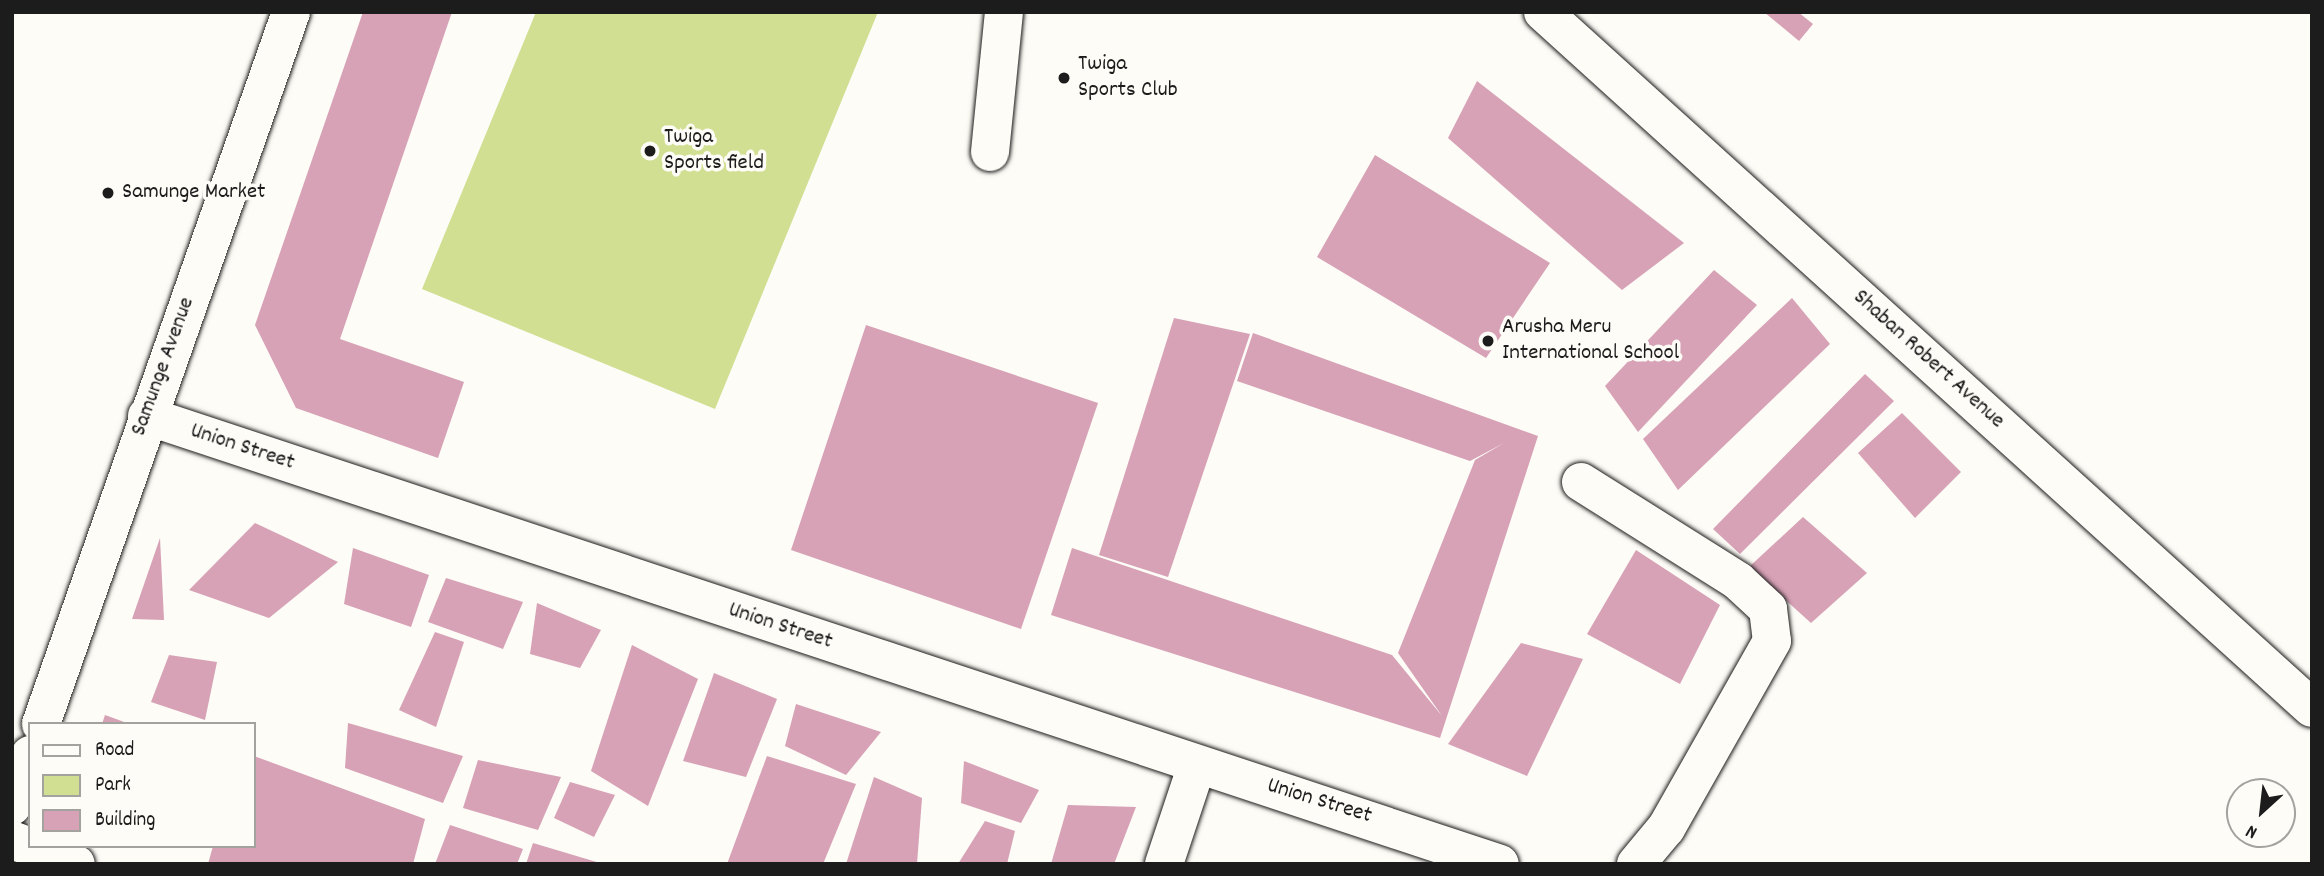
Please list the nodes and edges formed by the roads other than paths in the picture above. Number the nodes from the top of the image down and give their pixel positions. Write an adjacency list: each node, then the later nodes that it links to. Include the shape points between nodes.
1 (291, 12): 5 (street, Samunge Avenue)
2 (1004, 12): 4 (street)
3 (1543, 12): 7 (street, Shaban Robert Avenue)
4 (990, 152)
5 (147, 416): 8 (street, Samunge Avenue); 10 (street, Union Street)
6 (1581, 482): 16 (street, via 1738,581 1768,609 1772,642 1666,828)
7 (2312, 708)
8 (42, 722)
9 (28, 761): 11 (street)
10 (1197, 765): 14 (street); 15 (street, Union Street, via 1416,832)
11 (12, 806)
12 (33, 848): 13 (street)
13 (76, 864)
14 (1164, 864)
15 (1500, 864)
16 (1636, 864)

